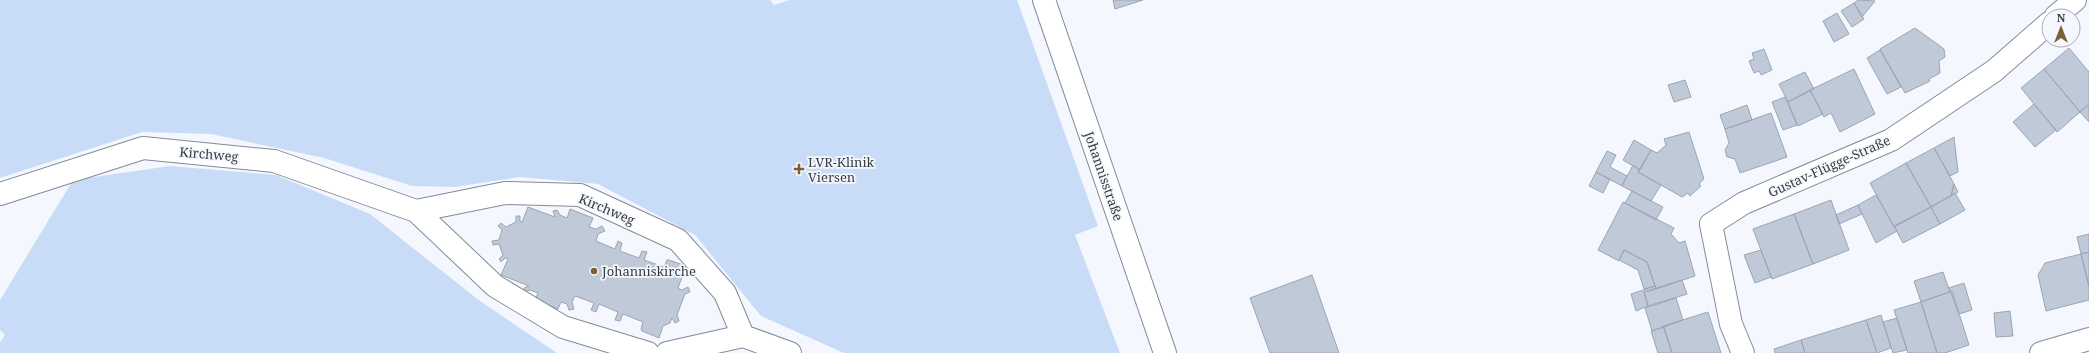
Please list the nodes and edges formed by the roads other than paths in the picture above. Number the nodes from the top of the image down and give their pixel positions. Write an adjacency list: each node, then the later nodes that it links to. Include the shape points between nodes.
1 (1044, 0): 12 (street, Johannisstraße)
2 (2075, 0): 3 (street)
3 (2066, 8)
4 (2041, 30): 13 (street, Gustav-Flügge-Straße, via 1994,71 1891,140 1744,203 1712,224 1731,324)
5 (0, 194): 6 (street, Kirchweg, via 143,148 274,161)
6 (416, 211): 7 (street, Kirchweg, via 505,193 580,195 678,240 725,293); 9 (street, Kirchweg, via 495,286 563,327)
7 (743, 336): 10 (street); 11 (street)
8 (2089, 339): 14 (street)
9 (648, 353)
10 (667, 353)
11 (790, 353)
12 (1165, 353)
13 (1743, 353)
14 (2041, 353)

